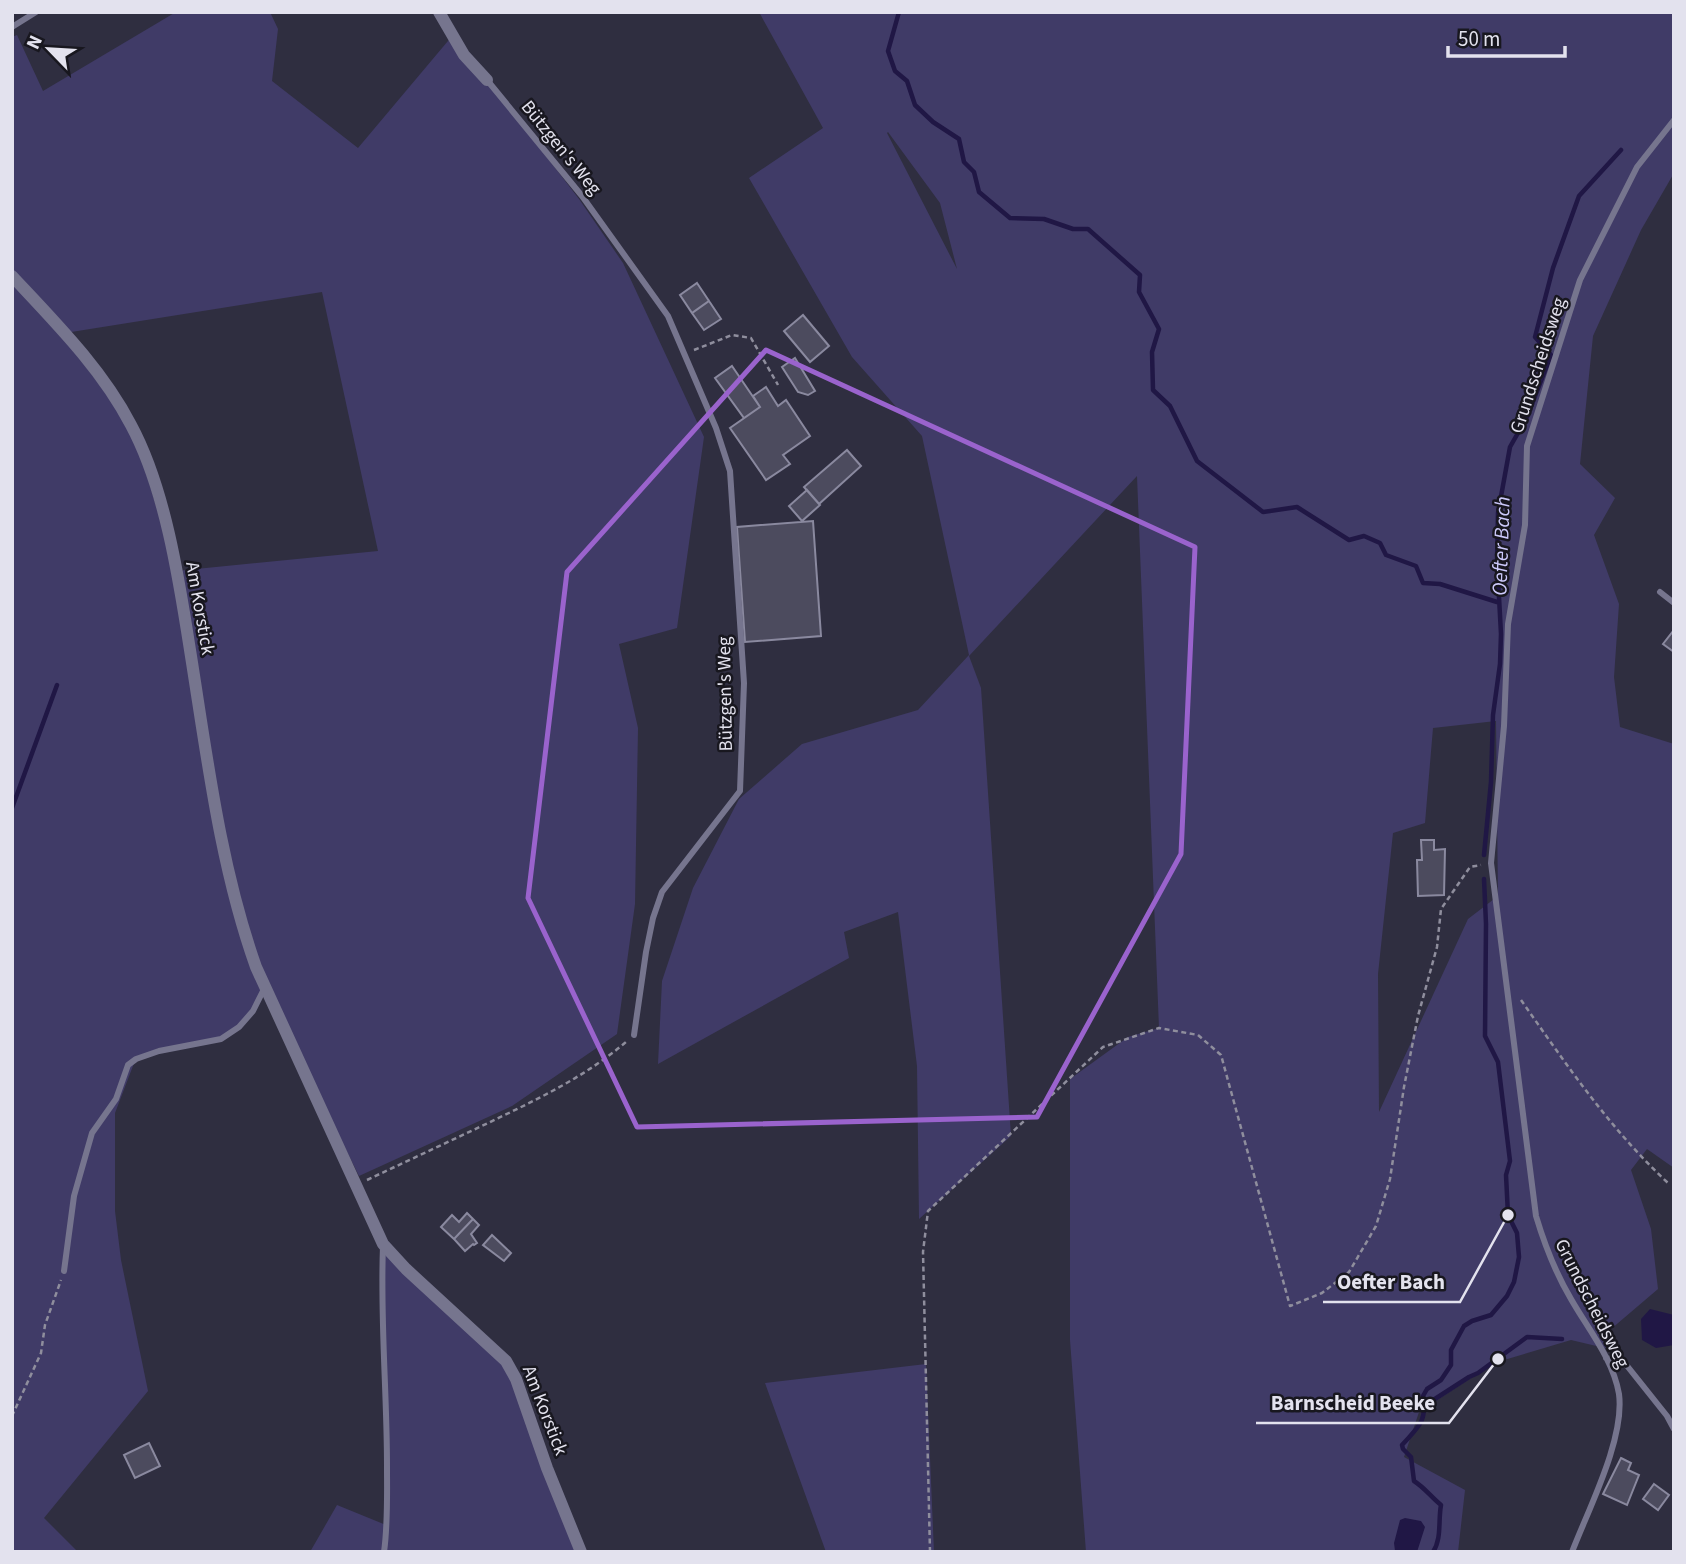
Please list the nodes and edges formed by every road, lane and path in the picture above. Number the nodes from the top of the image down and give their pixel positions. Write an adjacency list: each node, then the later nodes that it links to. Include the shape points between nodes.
1 (36, 12): 3 (lane)
2 (439, 12): 4 (street, via 464,55)
3 (12, 27)
4 (487, 80): 7 (lane, Bützgen's Weg, via 583,196 668,316)
5 (1674, 120): 11 (lane, Grundscheidsweg, via 1637,167 1580,280 1527,446 1525,525 1508,624)
6 (12, 276): 12 (street, Am Korstick, via 108,385 150,469 182,598 239,920)
7 (684, 353): 8 (path, via 732,335 751,338); 14 (lane, Bützgen's Weg, via 730,471 744,683 740,791 662,892 648,940)
8 (778, 385)
9 (1660, 592): 10 (lane)
10 (1674, 603)
11 (1491, 863): 19 (lane, Grundscheidsweg, via 1536,1216 1550,1261); 24 (path, via 1471,867 1441,909 1390,1179 1376,1226 1349,1272 1322,1293 1290,1306 1221,1055 1198,1035 1159,1028 1103,1047 928,1211 923,1252)
12 (265, 987): 16 (street, Am Korstick); 18 (lane, via 253,1011 221,1039 159,1051 128,1065 116,1099 92,1133 74,1196)
13 (1521, 1001): 15 (path, via 1591,1100)
14 (634, 1035): 16 (path, via 604,1062 578,1077)
15 (1668, 1182)
16 (357, 1185): 17 (street, Am Korstick)
17 (383, 1244): 22 (lane, Am Korstick); 23 (street, Am Korstick, via 506,1361)
18 (64, 1270): 20 (path, via 45,1325 41,1353)
19 (1606, 1358): 21 (lane, via 1624,1362); 25 (lane, Grundscheidsweg, via 1619,1396 1616,1430)
20 (12, 1416)
21 (1674, 1429)
22 (384, 1552)
23 (581, 1552)
24 (930, 1552)
25 (1572, 1552)

